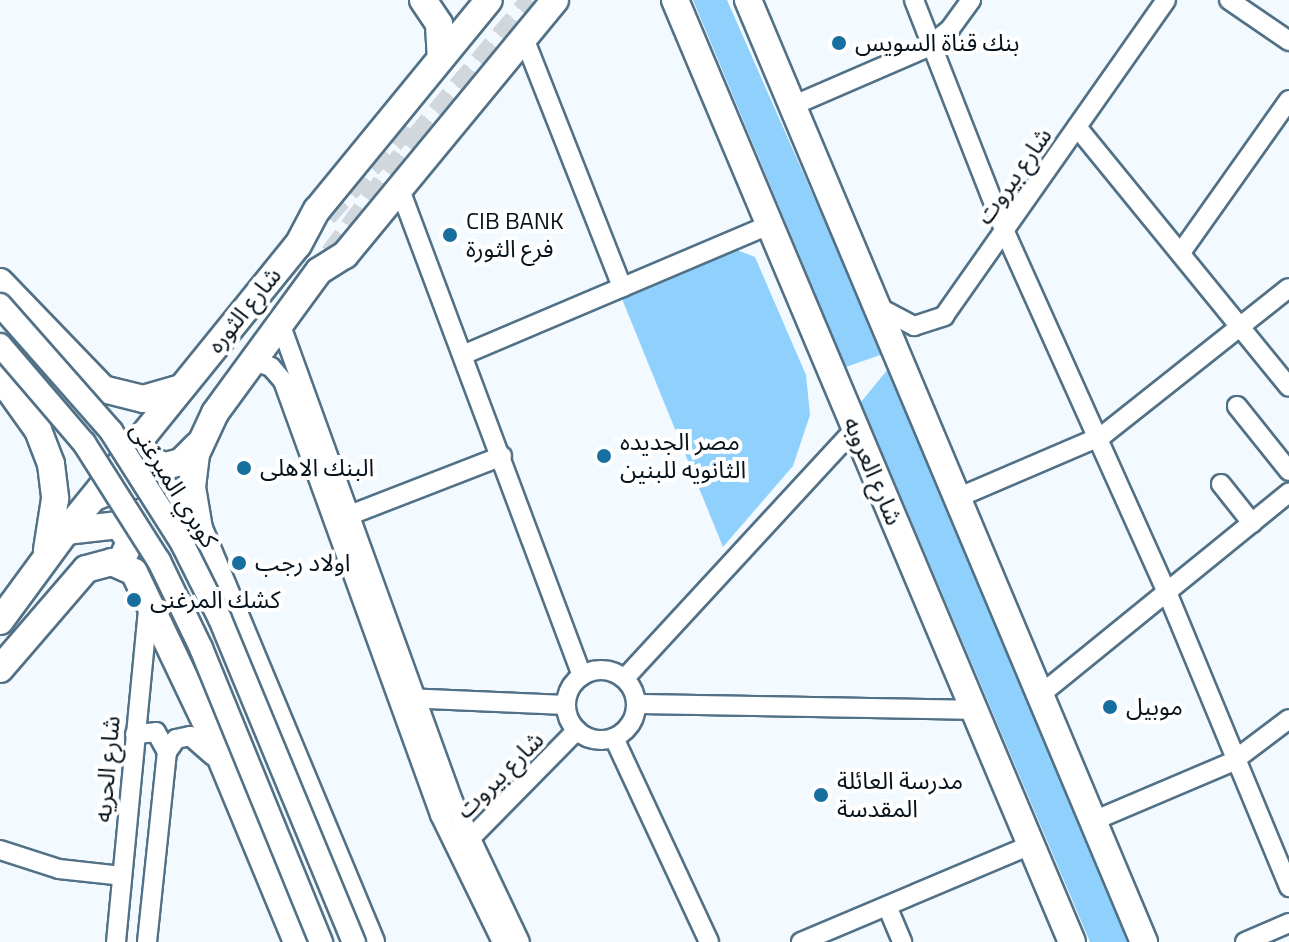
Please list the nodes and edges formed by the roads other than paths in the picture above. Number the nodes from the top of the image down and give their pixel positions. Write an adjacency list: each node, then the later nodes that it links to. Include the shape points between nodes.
1 (423, 0): 13 (highway, via 439,24)
2 (489, 0): 13 (highway, شارع الثوره)
3 (555, 0): 10 (highway, شارع الثوره)
4 (675, 0): 18 (highway, شارع العروبه)
5 (748, 0): 15 (highway)
6 (914, 0): 12 (street)
7 (971, 0): 12 (street)
8 (1166, 0): 16 (street, شارع بيروت)
9 (1229, 0): 11 (street)
10 (524, 38): 17 (highway, شارع الثوره); 22 (street)
11 (1289, 41)
12 (932, 45): 15 (street); 19 (street)
13 (441, 58): 34 (highway, شارع الثوره)
14 (1289, 100): 20 (street)
15 (792, 106): 25 (highway)
16 (1077, 127): 19 (street, شارع بيروت); 20 (street)
17 (399, 187): 26 (highway, شارع الثوره, via 345,255 319,271); 29 (street)
18 (766, 226): 22 (street); 36 (highway, شارع العروبه)
19 (1005, 232): 25 (street, شارع بيروت, via 939,321 907,324); 37 (street)
20 (1182, 251): 27 (street)
21 (0, 282): 31 (highway)
22 (622, 287): 29 (street)
23 (1289, 288): 27 (street)
24 (0, 305): 86 (main road, كوبري الميرغنى, bridge, via 111,431 178,535 220,619)
25 (876, 306): 45 (highway)
26 (280, 323): 30 (highway, شارع الثوره); 47 (street)
27 (1241, 326): 33 (street); 37 (street)
28 (0, 345): 85 (main road, bridge, via 84,443 159,561 201,648)
29 (465, 354): 40 (street)
30 (253, 361): 39 (highway, شارع الثوره); 47 (street, via 271,367 283,381)
31 (89, 379): 32 (highway, via 93,412 72,428 56,424); 34 (highway, via 110,393 134,399)
32 (4, 385): 50 (highway, via 38,430 53,475 55,511)
33 (1289, 387)
34 (179, 389): 38 (highway, شارع الثوره)
35 (1237, 406): 41 (street)
36 (855, 429): 57 (street); 62 (highway, شارع العروبه)
37 (1098, 439): 45 (street); 52 (street)
38 (139, 440): 39 (highway, via 145,456 165,466 181,462); 44 (highway, شارع الثوره)
39 (198, 445): 46 (highway, شارع الثوره)
40 (502, 456): 47 (street); 56 (street)
41 (1289, 471)
42 (1221, 484): 48 (street)
43 (1289, 493): 48 (street)
44 (94, 497): 46 (highway, via 125,485 148,485 178,495); 49 (highway, شارع الثوره)
45 (957, 498): 58 (highway)
46 (197, 519): 70 (highway)
47 (340, 519): 59 (street)
48 (1252, 523): 52 (street)
49 (66, 531): 50 (highway, شارع الثوره); 51 (highway, via 119,525 130,542)
50 (44, 563): 54 (highway, شارع الثوره)
51 (120, 563): 53 (highway, via 134,572); 55 (highway, via 95,565 79,575)
52 (1167, 592): 58 (street); 68 (street)
53 (149, 602): 65 (street, شارع الحريه); 69 (highway)
54 (0, 621)
55 (0, 669)
56 (582, 676): 57 (street, via 607,670); 61 (street)
57 (625, 678): 60 (street)
58 (1040, 695): 72 (highway)
59 (406, 698): 61 (street); 74 (street)
60 (636, 704): 62 (street); 66 (street, via 632,721)
61 (566, 705): 64 (street)
62 (974, 710): 73 (highway, شارع العروبه)
63 (1289, 719): 68 (street)
64 (577, 730): 66 (street, via 595,739); 74 (street, شارع بيروت)
65 (135, 734): 67 (street, via 156,732); 76 (street, شارع الحريه)
66 (614, 738): 90 (street)
67 (167, 752): 69 (street, via 176,739 194,737); 79 (street)
68 (1237, 759): 72 (street); 77 (street)
69 (226, 768): 71 (highway)
70 (301, 773): 71 (highway, via 267,779); 87 (highway)
71 (240, 804): 84 (highway)
72 (1093, 821): 94 (highway)
73 (1031, 845): 78 (street); 93 (highway, شارع العروبه)
74 (464, 846): 88 (street); 89 (street)
75 (0, 850): 76 (street, via 59,869)
76 (122, 876): 81 (street, شارع الحريه)
77 (1289, 887)
78 (887, 906): 91 (street); 92 (street)
79 (150, 910): 82 (street); 83 (street)
80 (1289, 923): 95 (street)
81 (116, 942)
82 (147, 942)
83 (161, 942)
84 (297, 942)
85 (321, 942)
86 (354, 942)
87 (371, 942)
88 (502, 942)
89 (520, 942)
90 (709, 942)
91 (801, 942)
92 (902, 942)
93 (1072, 942)
94 (1144, 942)
95 (1245, 942)

